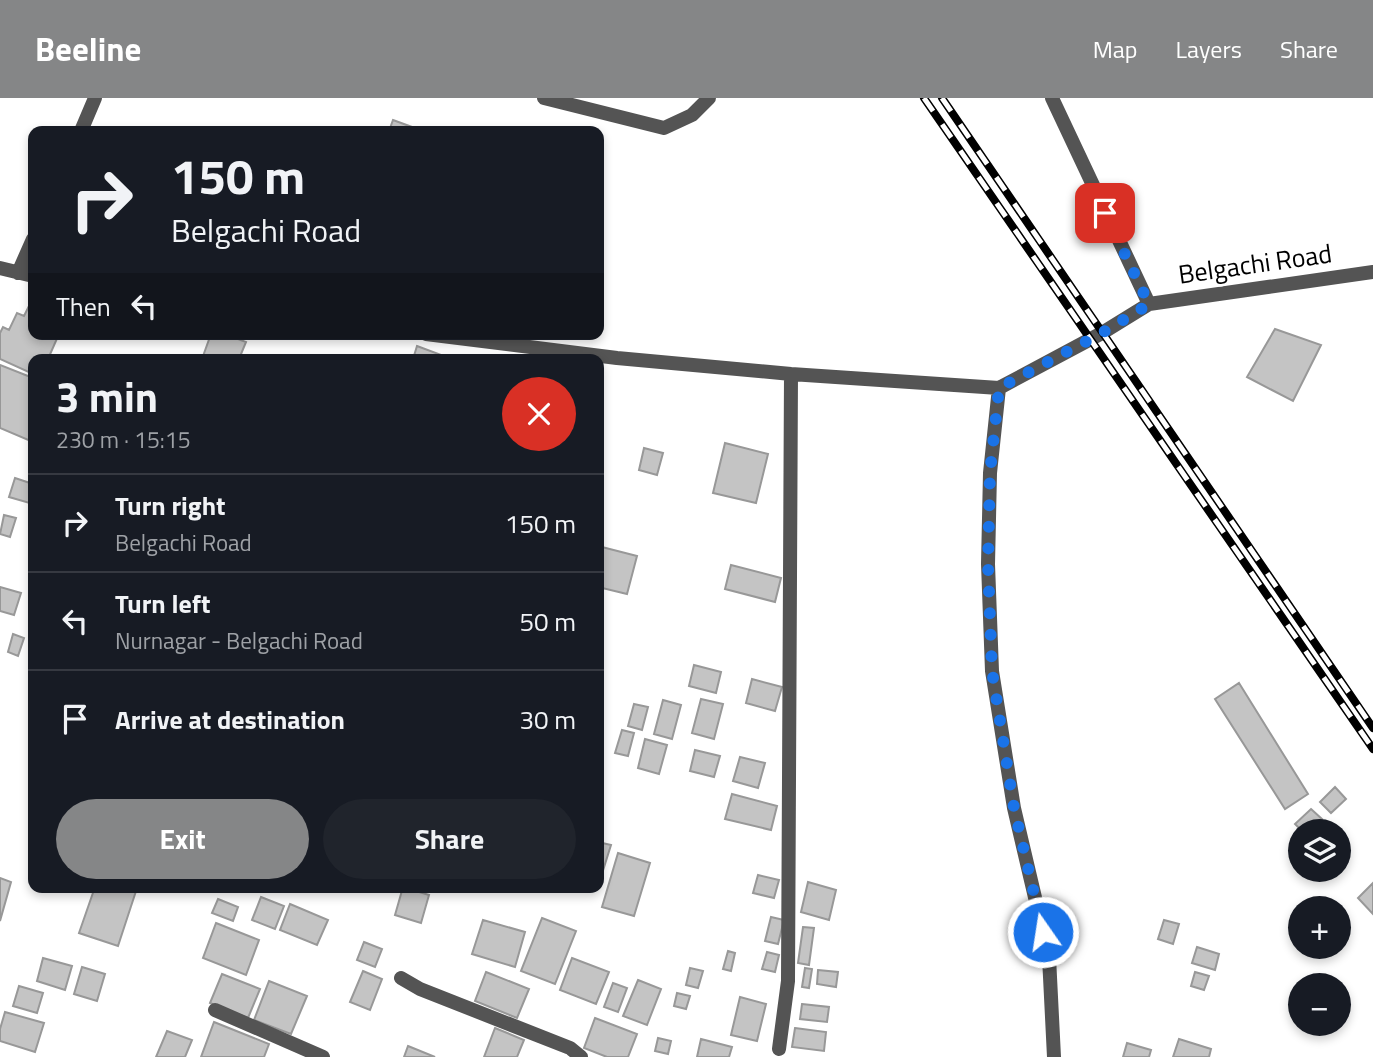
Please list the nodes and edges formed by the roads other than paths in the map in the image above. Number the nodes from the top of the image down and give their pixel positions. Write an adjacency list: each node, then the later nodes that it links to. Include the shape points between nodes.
1 (95, 98): 5 (street)
2 (544, 98): 3 (street, via 664,128 692,115)
3 (709, 98)
4 (1052, 98): 11 (street)
5 (83, 126)
6 (28, 250): 9 (street)
7 (0, 268): 9 (street)
8 (1373, 272): 11 (street, Belgachi Road)
9 (18, 273): 10 (street)
10 (28, 275)
11 (1149, 304): 16 (street, Belgachi Road)
12 (474, 340): 13 (street)
13 (585, 354)
14 (604, 356): 15 (street)
15 (791, 374): 16 (street); 19 (street, via 788,981)
16 (999, 388): 22 (street, via 990,473 992,671 1014,808 1049,957)
17 (401, 978): 21 (street, via 570,1048)
18 (215, 1010): 20 (street)
19 (779, 1049)
20 (323, 1057)
21 (581, 1057)
22 (1054, 1057)

